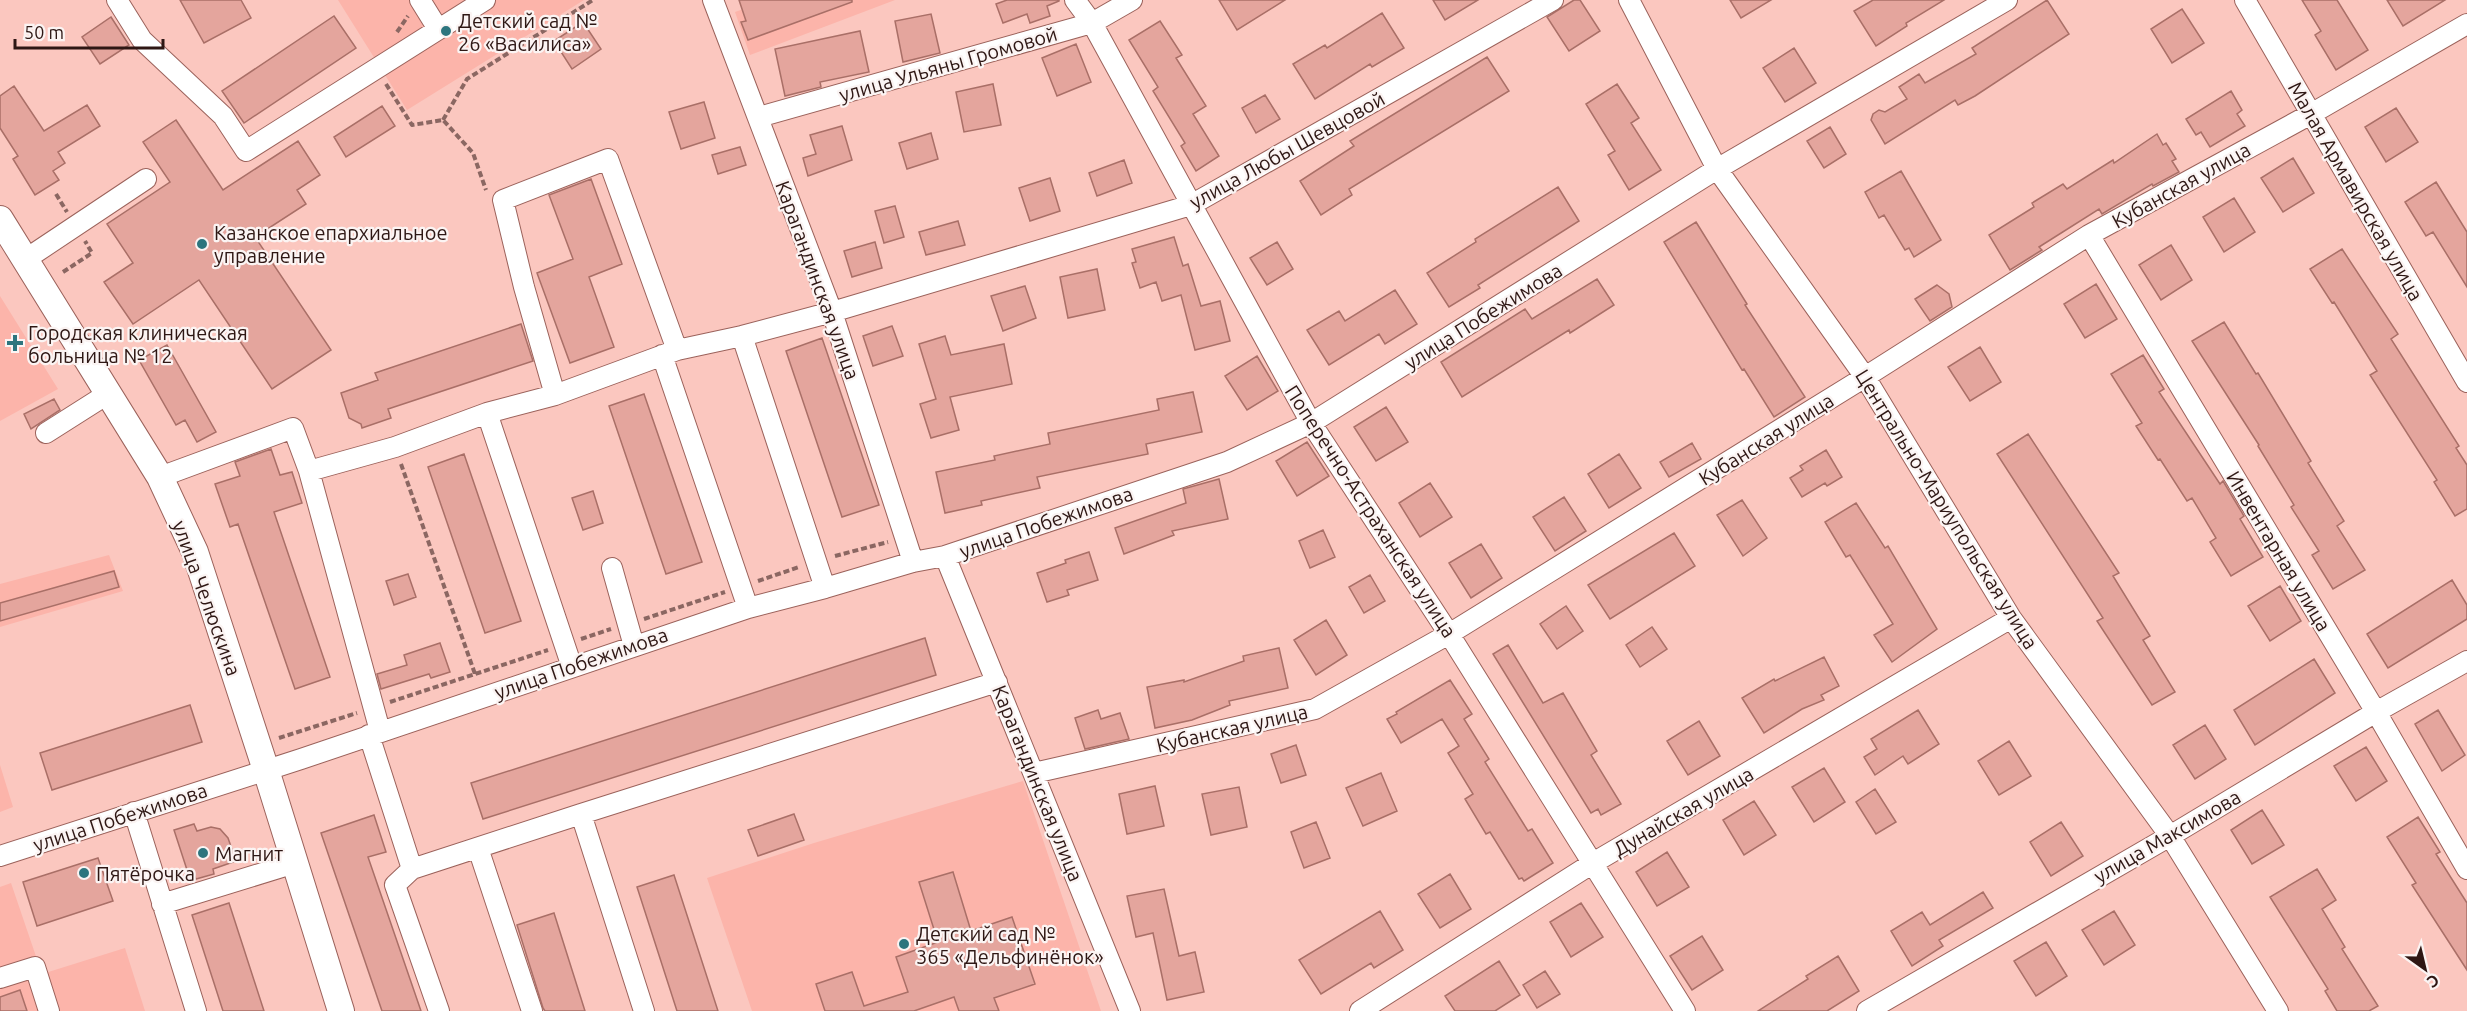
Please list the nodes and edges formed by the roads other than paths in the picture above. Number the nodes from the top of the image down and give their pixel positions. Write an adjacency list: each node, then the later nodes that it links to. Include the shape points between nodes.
1 (117, 0): 13 (street, via 142,40 223,116 246,151)
2 (420, 0): 13 (street)
3 (485, 0): 13 (street)
4 (713, 0): 15 (street, Карагандинская улица)
5 (1075, 0): 11 (street, Поперечно-Астраханская улица)
6 (1132, 0): 11 (street, улица Ульяны Громовой)
7 (1552, 0): 18 (street, улица Любы Шевцовой)
8 (1629, 0): 16 (street, Центрально-Мариупольская улица)
9 (2007, 0): 16 (street, улица Побежимова)
10 (2245, 0): 14 (street, Малая Армавирская улица)
11 (1092, 23): 15 (street, улица Ульяны Громовой); 18 (street, Поперечно-Астраханская улица)
12 (2467, 24): 14 (street, Кубанская улица)
13 (438, 29)
14 (2311, 114): 20 (street, Кубанская улица); 26 (street, Малая Армавирская улица)
15 (759, 117): 22 (street, Карагандинская улица)
16 (1717, 169): 25 (street, Центрально-Мариупольская улица); 30 (street, улица Побежимова)
17 (146, 179): 21 (street)
18 (1191, 205): 22 (street, улица Любы Шевцовой); 30 (street, Поперечно-Астраханская улица)
19 (0, 219): 21 (main road, улица Челюскина)
20 (2089, 235): 25 (street, Кубанская улица); 45 (street, Инвентарная улица)
21 (26, 259): 27 (main road, улица Челюскина)
22 (832, 312): 23 (street, улица Любы Шевцовой); 35 (street, Карагандинская улица)
23 (742, 336): 24 (street, улица Любы Шевцовой); 37 (street)
24 (669, 353): 28 (street, улица Любы Шевцовой); 28 (street, via 608,159 503,200); 38 (street)
25 (1865, 377): 39 (street, Центрально-Мариупольская улица); 40 (street, Кубанская улица)
26 (2467, 382)
27 (110, 393): 31 (street); 33 (main road, улица Челюскина)
28 (555, 395): 29 (street, улица Любы Шевцовой)
29 (487, 413): 32 (street, улица Любы Шевцовой, via 395,447); 43 (street)
30 (1311, 423): 34 (street, улица Побежимова, via 1227,462); 40 (street, Поперечно-Астраханская улица)
31 (46, 433)
32 (309, 471): 33 (street, via 293,428); 46 (street)
33 (160, 477): 47 (main road, улица Челюскина, via 195,552)
34 (945, 556): 35 (street, улица Побежимова); 44 (street, Карагандинская улица)
35 (914, 562): 37 (street, улица Побежимова)
36 (612, 568): 41 (street)
37 (825, 588): 38 (street, улица Побежимова)
38 (748, 608): 41 (street, улица Побежимова)
39 (2011, 618): 51 (street, Центрально-Мариупольская улица); 55 (street, Дунайская улица)
40 (1449, 634): 48 (street, Кубанская улица, via 1315,709); 55 (street, Поперечно-Астраханская улица)
41 (634, 645): 43 (street, улица Побежимова)
42 (2467, 661): 45 (street, улица Максимова)
43 (572, 666): 46 (street, улица Побежимова)
44 (997, 682): 48 (street, Карагандинская улица); 50 (street)
45 (2376, 712): 51 (street, улица Максимова); 57 (street, Инвентарная улица)
46 (375, 733): 47 (street, улица Побежимова); 56 (street)
47 (266, 770): 49 (street, улица Побежимова); 54 (main road, улица Челюскина)
48 (1034, 773): 67 (street, Карагандинская улица)
49 (134, 812): 53 (street, улица Побежимова); 58 (street)
50 (581, 814): 52 (street); 66 (street)
51 (2170, 836): 60 (street, улица Максимова); 71 (street, Центрально-Мариупольская улица)
52 (478, 848): 56 (street); 65 (street)
53 (0, 856)
54 (295, 863): 58 (street); 63 (main road, улица Челюскина)
55 (1593, 863): 68 (street, Дунайская улица); 69 (street, Поперечно-Астраханская улица)
56 (412, 868): 64 (street, via 395,885)
57 (2467, 869)
58 (162, 904): 62 (street)
59 (0, 978): 61 (street, via 34,967)
60 (1889, 1005): 70 (street, улица Максимова)
61 (49, 1011)
62 (196, 1011)
63 (341, 1011)
64 (439, 1011)
65 (532, 1011)
66 (644, 1011)
67 (1130, 1011)
68 (1360, 1011)
69 (1685, 1011)
70 (1867, 1011)
71 (2278, 1011)

